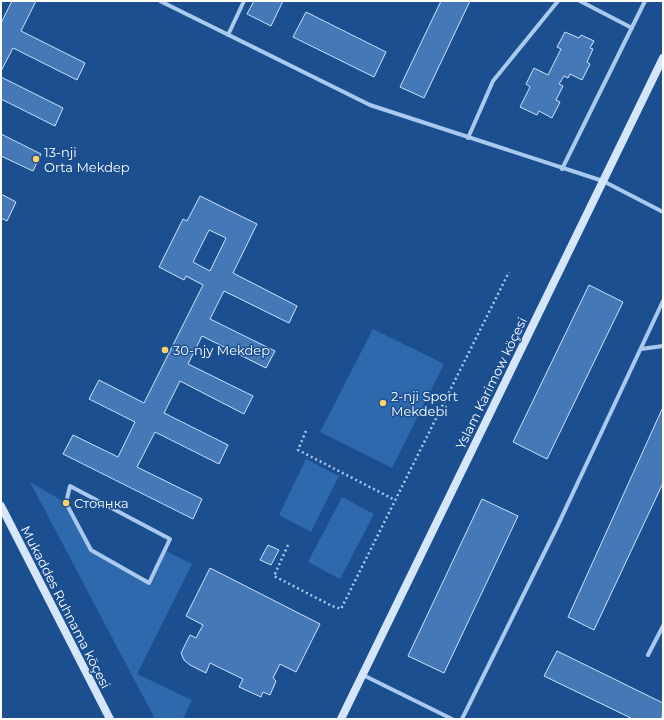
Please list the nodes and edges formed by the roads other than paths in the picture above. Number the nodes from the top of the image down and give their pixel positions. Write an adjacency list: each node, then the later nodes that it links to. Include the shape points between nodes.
1 (160, 1): 7 (street)
2 (244, 1): 7 (street)
3 (558, 1): 9 (street, via 493,82)
4 (580, 1): 6 (street)
5 (645, 1): 6 (street)
6 (632, 28): 10 (street)
7 (228, 35): 9 (street, via 370,105)
8 (663, 58): 11 (street, Yslam Karimow köçesi)
9 (468, 138): 10 (street)
10 (562, 169): 11 (street)
11 (603, 181): 12 (street); 20 (street, Yslam Karimow köçesi)
12 (663, 212)
13 (663, 301): 15 (street)
14 (663, 346): 15 (street)
15 (640, 349): 24 (street, via 557,527)
16 (1, 506): 21 (street, Mukaddes Ruhnama köçesi)
17 (149, 583): 17 (street, via 170,539 70,486 66,503 91,550)
18 (663, 626): 19 (street)
19 (648, 655)
20 (362, 675): 22 (street, Yslam Karimow köçesi); 23 (street)
21 (110, 719)
22 (341, 719)
23 (452, 719)
24 (462, 719)

